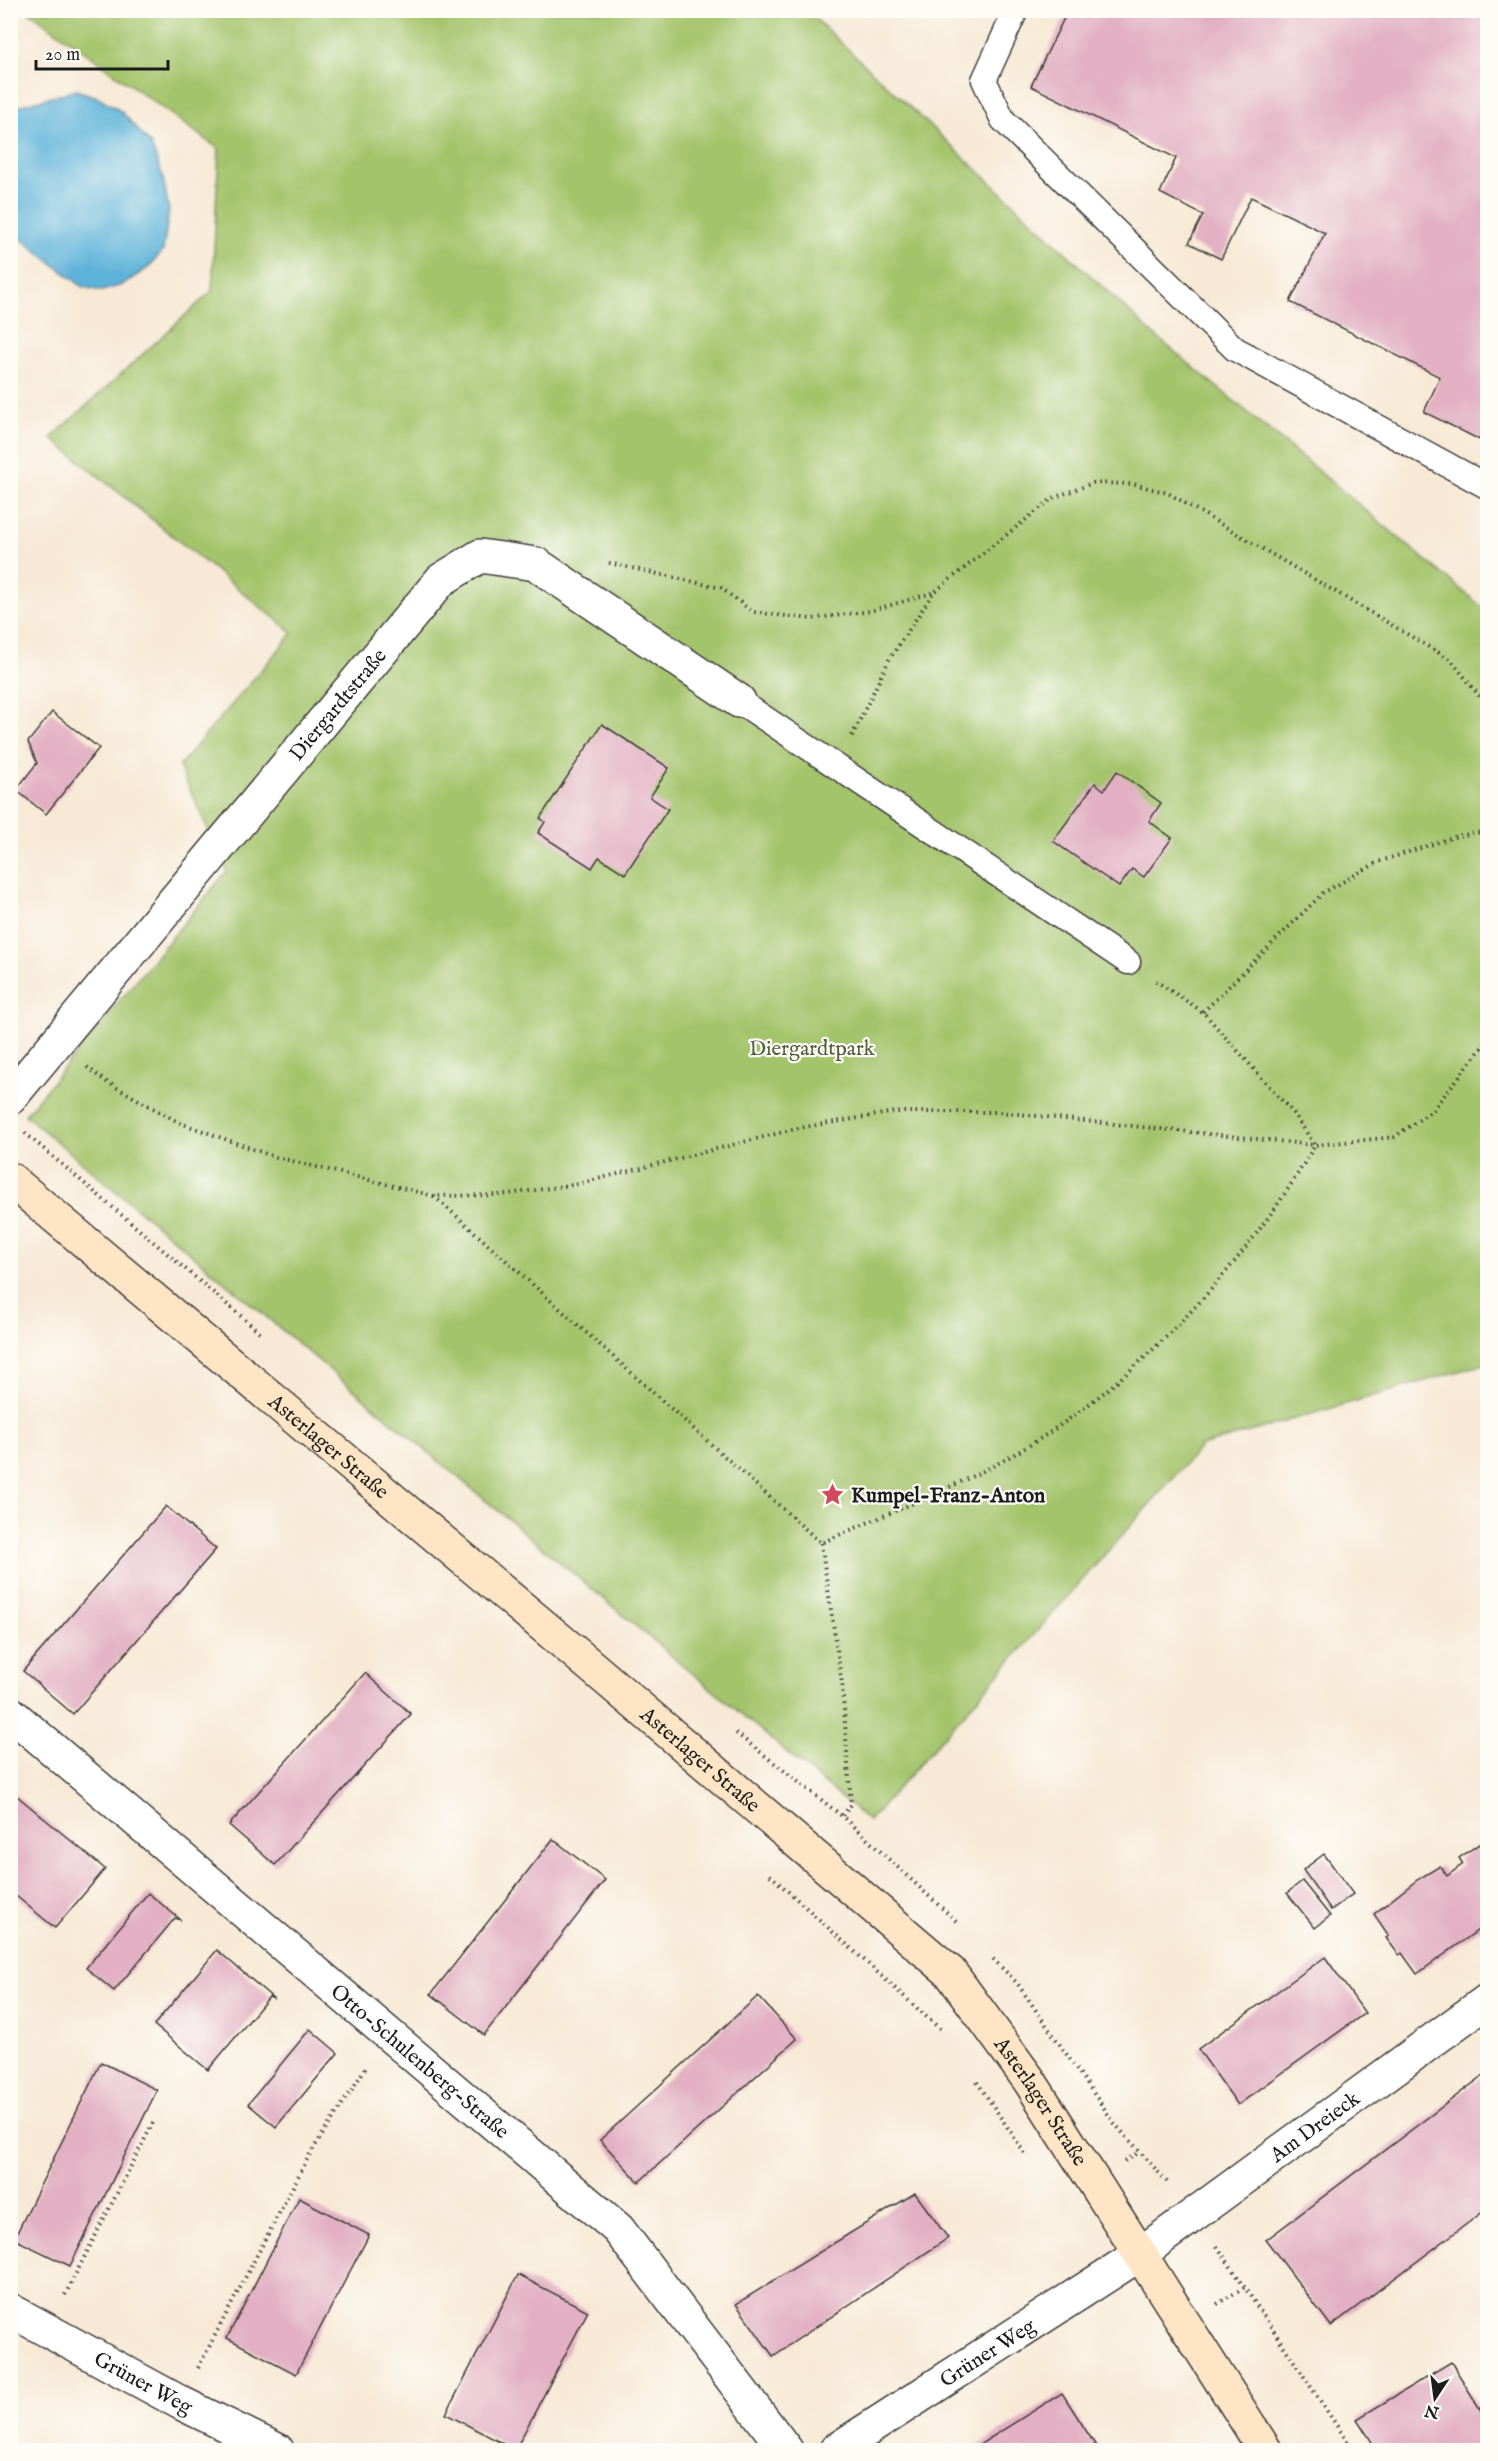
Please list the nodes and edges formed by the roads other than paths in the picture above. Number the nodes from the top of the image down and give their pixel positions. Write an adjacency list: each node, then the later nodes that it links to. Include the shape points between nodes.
1 (1016, 10): 2 (lane, via 984,80 1003,120 1235,349)
2 (1488, 487)
3 (739, 701): 4 (lane); 5 (street, Diergardtstraße, via 536,564 480,556 441,580)
4 (1128, 962)
5 (10, 1098)
6 (10, 1179): 9 (main road, Asterlager Straße, via 950,1972 1029,2080)
7 (10, 1713): 12 (street, Otto-Schulenberg-Straße, via 618,2229)
8 (1488, 2000): 9 (street, Am Dreieck)
9 (1140, 2254): 13 (street, Grüner Weg); 14 (main road, Asterlager Straße)
10 (10, 2310): 11 (street, Grüner Weg)
11 (278, 2451)
12 (786, 2451)
13 (836, 2451)
14 (1265, 2451)

